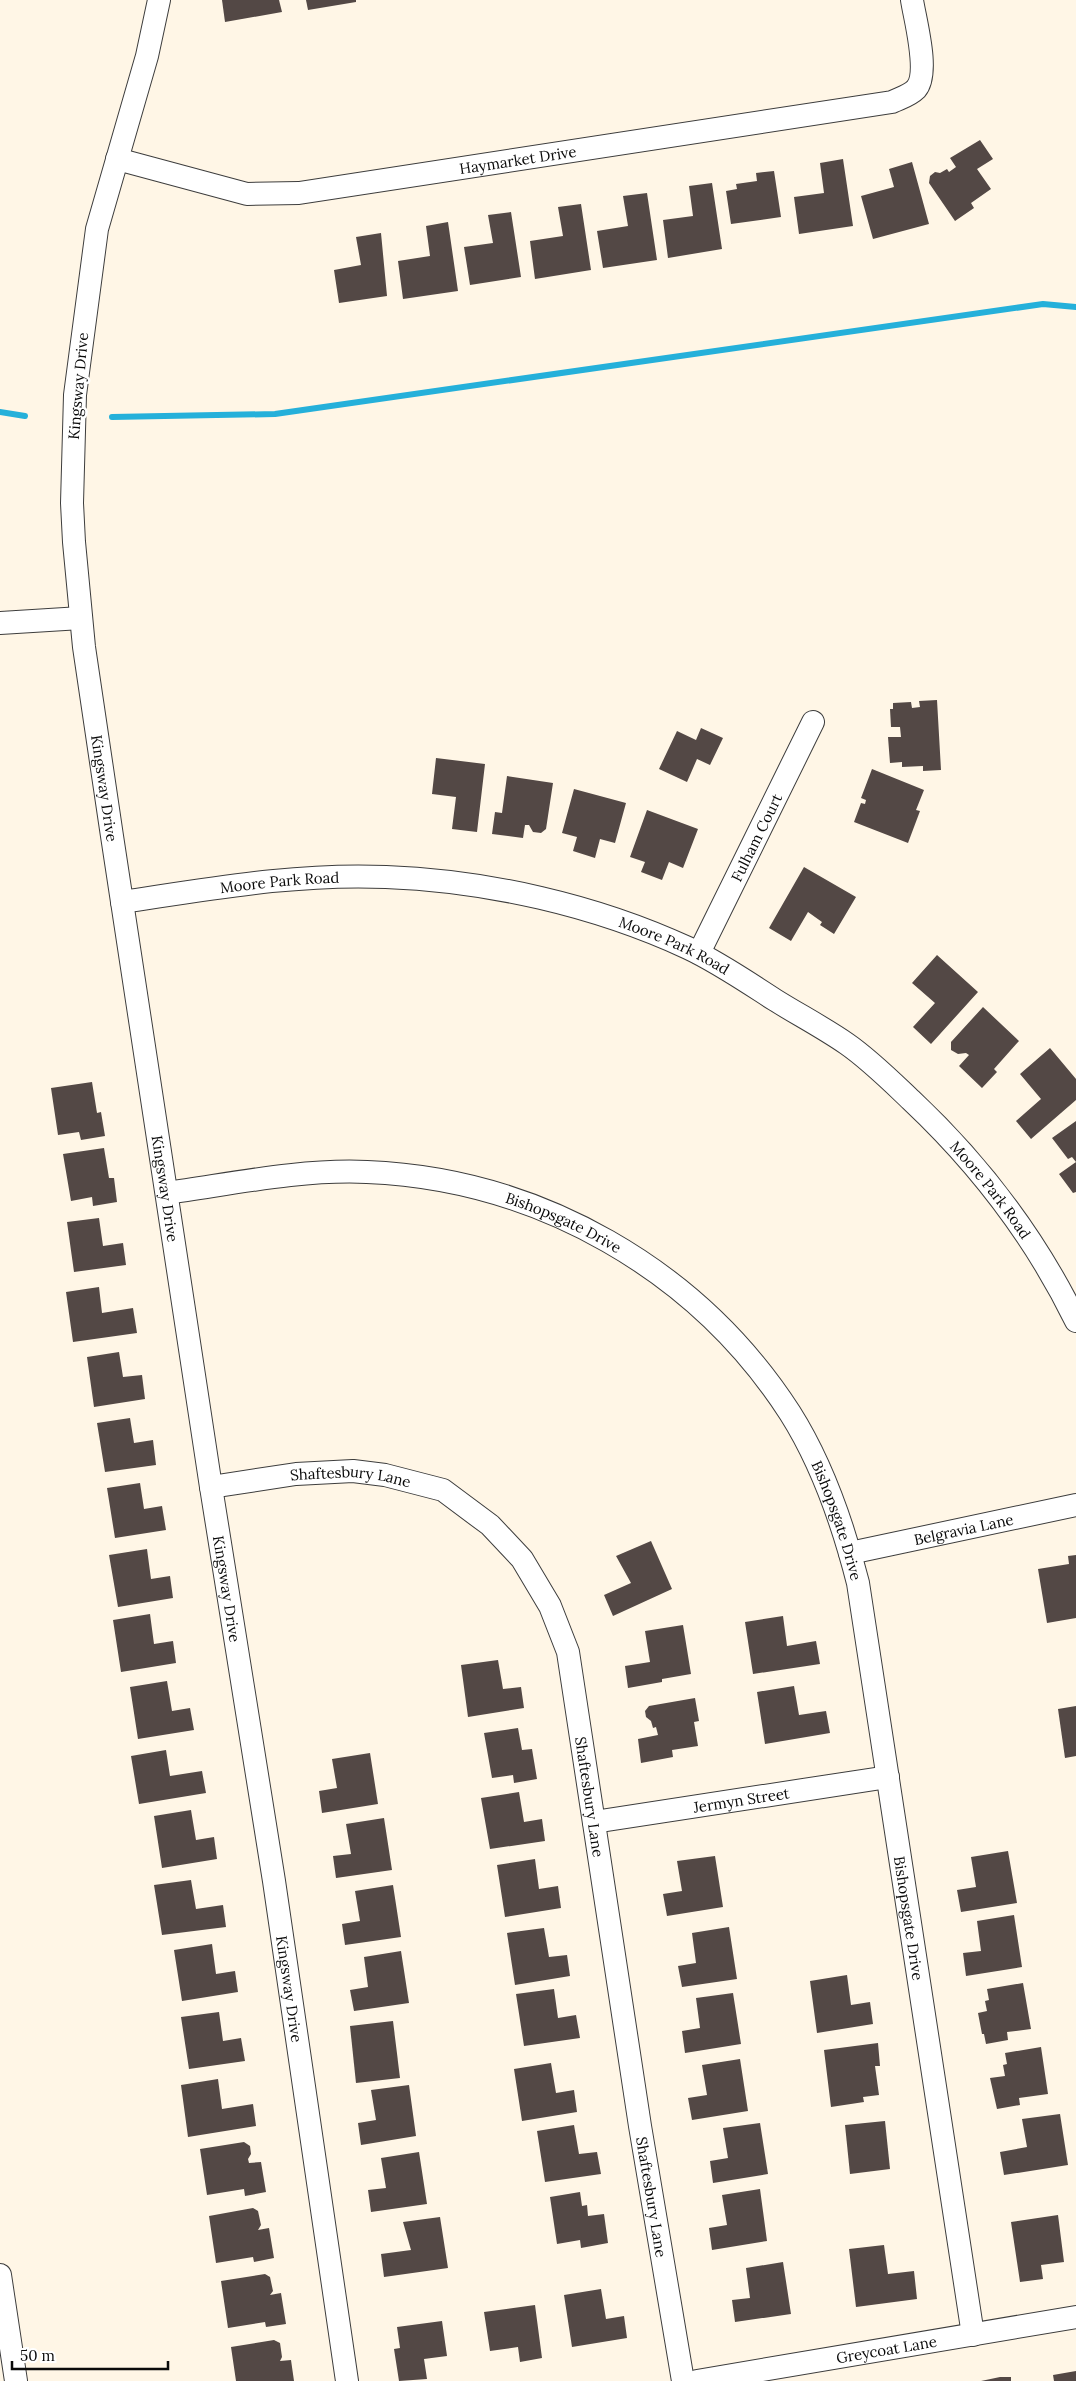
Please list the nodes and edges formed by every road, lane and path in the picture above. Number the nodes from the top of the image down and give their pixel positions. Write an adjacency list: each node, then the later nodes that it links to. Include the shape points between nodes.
1 (159, 0): 3 (street, Kingsway Drive, via 147,56)
2 (912, 0): 3 (street, Haymarket Drive, via 923,69 917,88 892,102 299,193 247,194)
3 (117, 159): 4 (street, Kingsway Drive, via 97,229 74,396 72,503)
4 (81, 618): 5 (street); 7 (street, Kingsway Drive)
5 (0, 624)
6 (813, 722): 8 (street, Fulham Court)
7 (122, 902): 8 (street, Moore Park Road, via 268,880 337,876 423,880 506,891 560,904 614,920); 9 (street, Kingsway Drive)
8 (699, 953): 10 (street, Moore Park Road, via 848,1045 891,1080 946,1133 1033,1243)
9 (166, 1194): 11 (street, Kingsway Drive); 13 (street, Bishopsgate Drive, via 312,1173 396,1174 459,1184 511,1197 564,1217 677,1286 742,1349 804,1438 823,1475)
10 (1076, 1321)
11 (211, 1487): 15 (street, Shaftesbury Lane, via 326,1471 385,1475 443,1490 490,1525 522,1558 550,1606 568,1652); 20 (street, Kingsway Drive, via 275,1891)
12 (1076, 1505): 13 (street, Belgravia Lane)
13 (850, 1553): 14 (street, Bishopsgate Drive, via 862,1607)
14 (888, 1777): 15 (street, Jermyn Street); 18 (street, Bishopsgate Drive)
15 (594, 1822): 21 (street, Shaftesbury Lane)
16 (0, 2275): 19 (street)
17 (1076, 2317): 18 (street, Greycoat Lane)
18 (974, 2335): 22 (street, Greycoat Lane)
19 (16, 2381)
20 (347, 2381)
21 (683, 2381)
22 (697, 2381)

